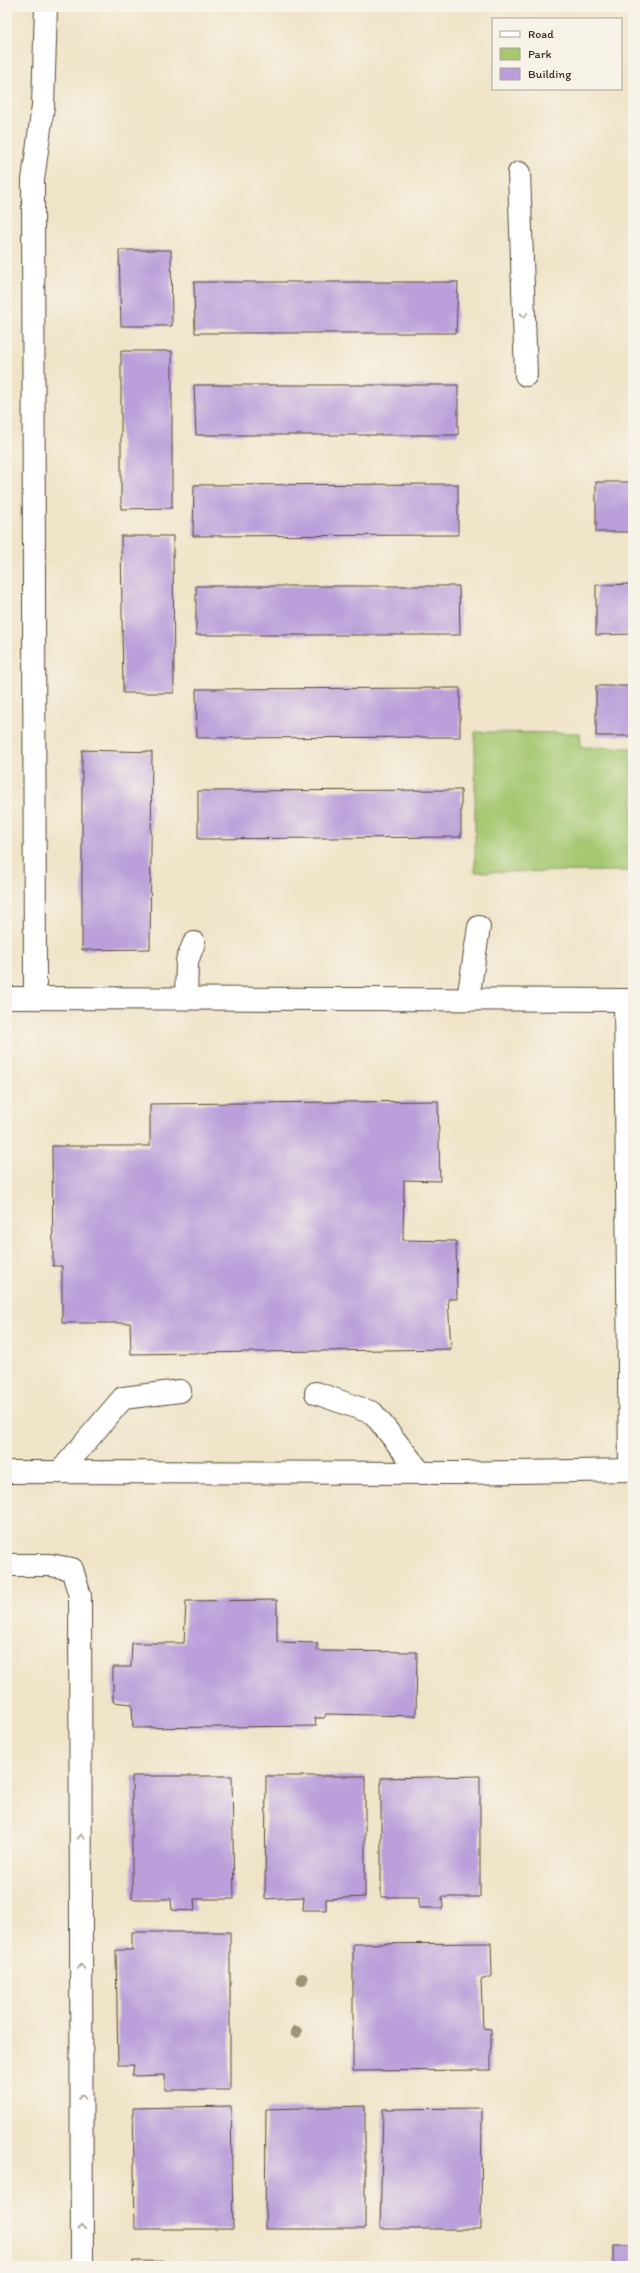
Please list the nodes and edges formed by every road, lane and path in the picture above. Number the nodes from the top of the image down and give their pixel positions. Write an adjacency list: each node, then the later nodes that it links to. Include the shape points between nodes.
1 (46, 7): 7 (street, via 43,106 33,180)
2 (519, 173): 3 (street, one-way to 3)
3 (526, 375)
4 (479, 927): 9 (street)
5 (194, 944): 8 (street, via 187,961)
6 (7, 998): 7 (street)
7 (35, 998): 8 (street)
8 (186, 998): 9 (street)
9 (468, 1000): 10 (street)
10 (629, 1000): 13 (street)
11 (180, 1391): 15 (street, via 123,1398)
12 (316, 1393): 16 (street, via 373,1413)
13 (632, 1470): 16 (street)
14 (7, 1472): 15 (street)
15 (60, 1472): 16 (street)
16 (421, 1474)
17 (7, 1565): 18 (street, one-way to 17, via 80,1596 72,1569 50,1565)
18 (82, 2266)

